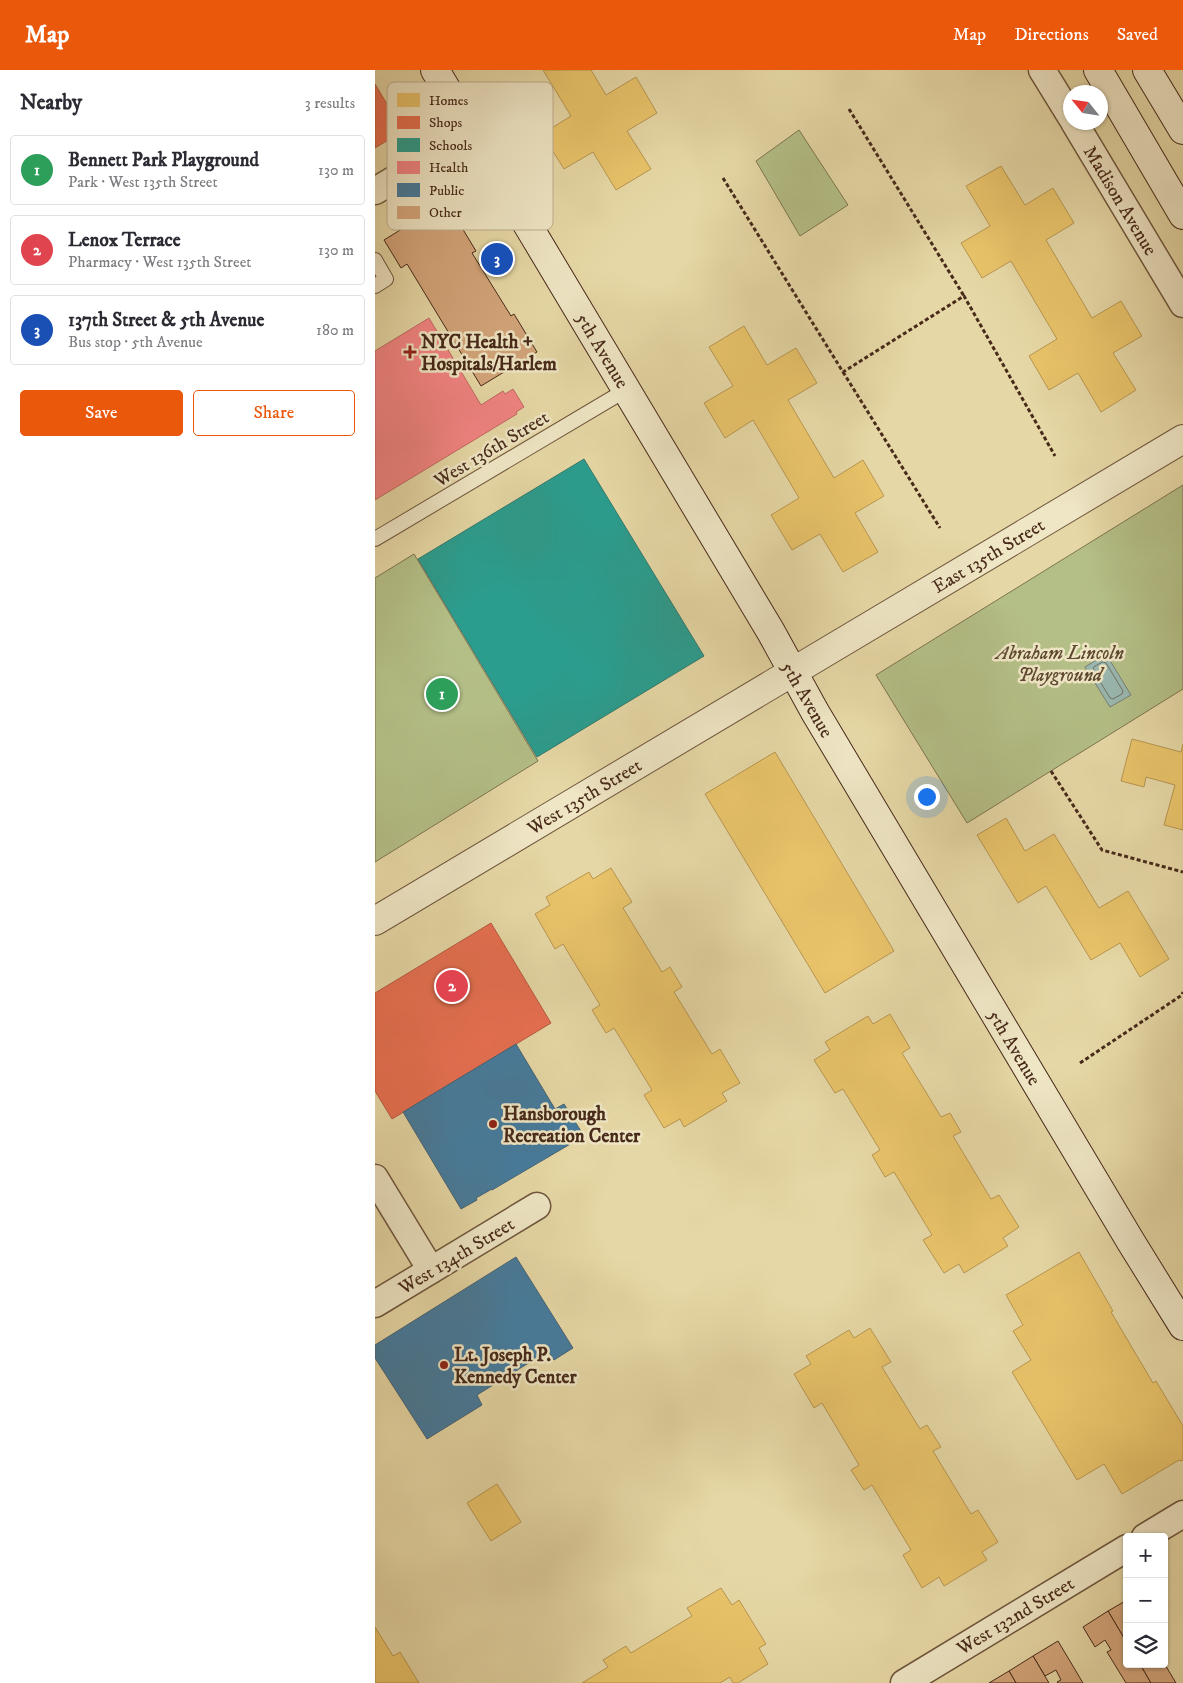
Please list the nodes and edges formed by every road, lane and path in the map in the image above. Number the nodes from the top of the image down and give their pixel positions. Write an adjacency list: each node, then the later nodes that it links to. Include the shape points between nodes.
1 (435, 70): 5 (main road, 5th Avenue)
2 (1042, 70): 6 (street)
3 (1098, 70): 13 (main road)
4 (1147, 70): 9 (main road)
5 (442, 82)
6 (1063, 105)
7 (849, 109): 17 (path)
8 (1078, 130): 18 (street, Madison Avenue)
9 (1183, 130)
10 (723, 178): 19 (path)
11 (387, 184): 12 (street)
12 (375, 191)
13 (1183, 215)
14 (531, 230): 20 (main road, 5th Avenue)
15 (375, 260): 16 (lane, via 386,279)
16 (375, 286)
17 (964, 296): 19 (path); 22 (path)
18 (1183, 304)
19 (843, 372): 23 (path)
20 (627, 390): 24 (lane, West 136th Street); 25 (main road, 5th Avenue)
21 (1183, 439): 25 (main road, East 135th Street)
22 (1055, 456)
23 (940, 528)
24 (375, 540)
25 (792, 671): 28 (main road, West 135th Street); 35 (main road, 5th Avenue)
26 (1051, 770): 27 (path, via 1102,850)
27 (1183, 872)
28 (375, 921)
29 (1183, 994): 30 (path)
30 (1080, 1063)
31 (375, 1178): 33 (street)
32 (537, 1206): 33 (street, West 134th Street)
33 (431, 1270): 34 (street, West 134th Street)
34 (375, 1304)
35 (1183, 1326)
36 (1183, 1514): 37 (street)
37 (1152, 1533)
38 (1123, 1550): 39 (street, West 132nd Street)
39 (904, 1683)

